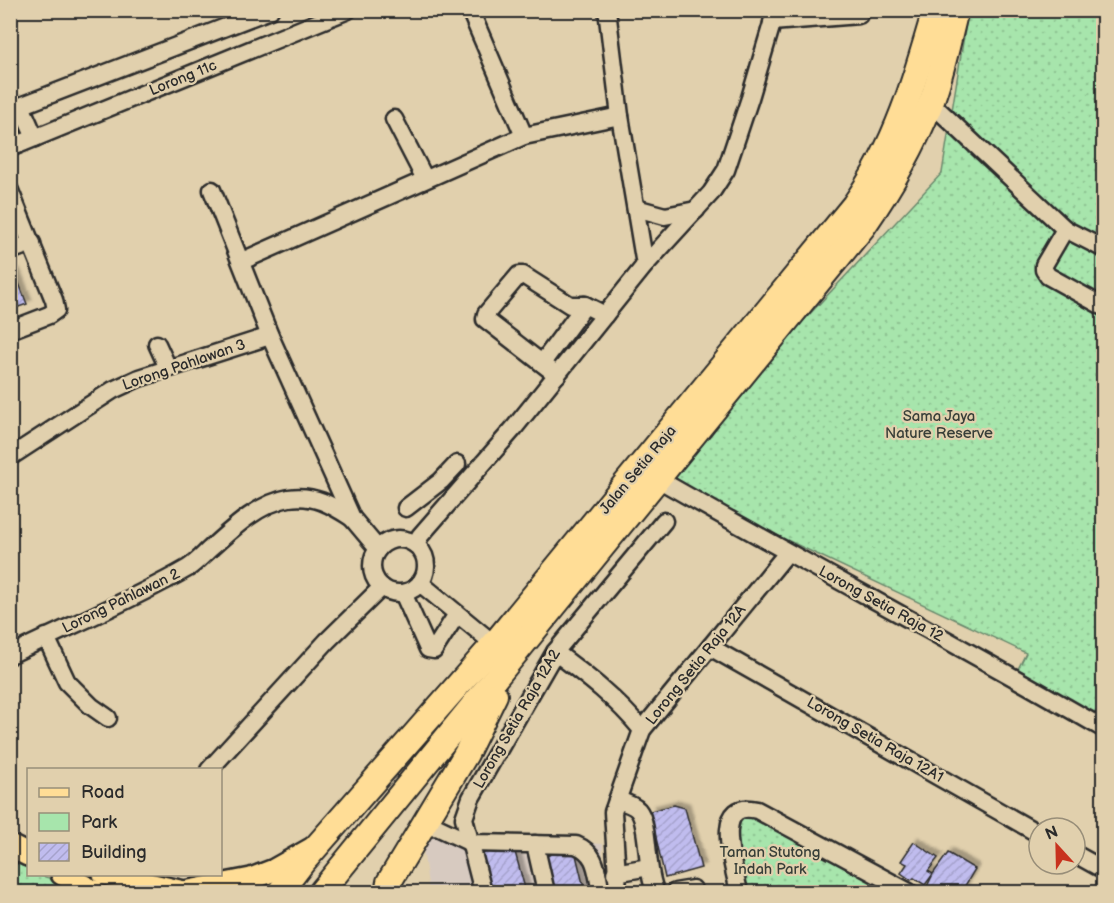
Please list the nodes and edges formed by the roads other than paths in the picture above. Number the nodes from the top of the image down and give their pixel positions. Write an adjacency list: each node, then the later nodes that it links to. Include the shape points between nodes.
1 (270, 10): 10 (street)
2 (348, 10): 15 (street, Lorong 11c)
3 (470, 10): 14 (street)
4 (607, 10): 11 (street)
5 (935, 10): 16 (highway, Jalan Setia Raja)
6 (956, 10): 9 (highway, Jalan Setia Raja)
7 (859, 15): 8 (street)
8 (774, 16): 22 (street, via 726,170)
9 (931, 103): 16 (highway, via 917,108 902,139); 23 (street); 40 (highway, Jalan Setia Raja, via 909,153 863,227)
10 (16, 108): 15 (street)
11 (620, 116): 14 (street); 21 (street)
12 (394, 119): 18 (street)
13 (10, 129): 17 (street)
14 (524, 136): 18 (street)
15 (35, 138): 17 (street, Lorong 11c)
16 (890, 146): 55 (highway, Jalan Setia Raja, via 874,177 816,254)
17 (14, 147)
18 (425, 180): 27 (street)
19 (212, 190): 27 (street)
20 (10, 191): 24 (street)
21 (636, 208): 22 (street, via 665,216); 28 (street)
22 (696, 210): 28 (street)
23 (1065, 229): 25 (street); 30 (street, via 1044,270 1048,276)
24 (32, 243): 26 (street); 32 (street, via 56,310)
25 (1104, 249)
26 (10, 251)
27 (242, 261): 33 (street)
28 (645, 265): 31 (street)
29 (585, 305): 31 (street); 35 (street); 35 (street, via 570,305 519,275 486,314 485,319)
30 (1104, 306)
31 (605, 315): 37 (street)
32 (10, 330)
33 (270, 336): 36 (street, Lorong Pahlawan 3); 44 (street)
34 (157, 344): 36 (street)
35 (542, 363): 37 (street)
36 (168, 368): 38 (street, Lorong Pahlawan 3, via 113,390)
37 (557, 375): 42 (street)
38 (10, 457)
39 (456, 464): 41 (street)
40 (658, 479): 48 (street, Lorong Setia Raja 12); 55 (highway, Jalan Setia Raja)
41 (441, 481): 42 (street); 43 (street)
42 (456, 495): 46 (street)
43 (406, 508)
44 (352, 518): 47 (street); 53 (street, Lorong Pahlawan 2, via 309,496 266,505 191,566)
45 (664, 521): 56 (street, Lorong Setia Raja 12A2)
46 (416, 545): 47 (street, via 403,539 389,541); 49 (street, via 425,563)
47 (378, 549): 50 (street, via 372,562 373,576)
48 (787, 553): 54 (street, Lorong Setia Raja 12A); 59 (street, Lorong Setia Raja 12)
49 (420, 583): 51 (street); 52 (street)
50 (382, 588): 51 (street); 61 (street, via 327,641)
51 (403, 593): 52 (street, via 428,649 439,645)
52 (457, 614): 55 (street)
53 (46, 637): 57 (street, Lorong Pahlawan 2); 58 (street, via 67,682)
54 (710, 647): 60 (street, Lorong Setia Raja 12A); 63 (street, Lorong Setia Raja 12A1)
55 (504, 650): 64 (highway, via 466,754); 70 (highway, Jalan Setia Raja); 82 (highway, Jalan Setia Raja)
56 (555, 652): 60 (street, via 623,706); 67 (street, Lorong Setia Raja 12A2, via 471,798 464,818)
57 (10, 655)
58 (108, 718)
59 (1104, 729)
60 (642, 730): 62 (street, Lorong Setia Raja 12A)
61 (211, 768)
62 (617, 800): 73 (street, via 640,813); 75 (street, Lorong Setia Raja 12A, via 613,812)
63 (1027, 827)
64 (421, 828): 67 (street, via 437,826); 83 (highway)
65 (10, 830): 66 (main road)
66 (27, 838)
67 (471, 843): 68 (street); 84 (street, Lorong Setia Raja 12A2)
68 (535, 844): 85 (street); 86 (street, via 576,845 587,850)
69 (10, 846): 71 (main road)
70 (316, 846): 77 (main road, via 274,870 208,889 184,892); 81 (highway, Jalan Setia Raja)
71 (27, 854)
72 (1087, 861): 74 (street)
73 (649, 867): 75 (street); 88 (street)
74 (1104, 870)
75 (615, 873): 87 (street, Lorong Setia Raja 12A)
76 (66, 876): 79 (main road)
77 (109, 876): 80 (main road)
78 (693, 889): 89 (street)
79 (95, 892)
80 (137, 892)
81 (280, 892)
82 (321, 892)
83 (387, 892)
84 (483, 892)
85 (546, 892)
86 (601, 892)
87 (618, 892)
88 (656, 892)
89 (675, 892)
90 (739, 892): 91 (street, via 728,831 732,816 750,808)
91 (909, 892)

